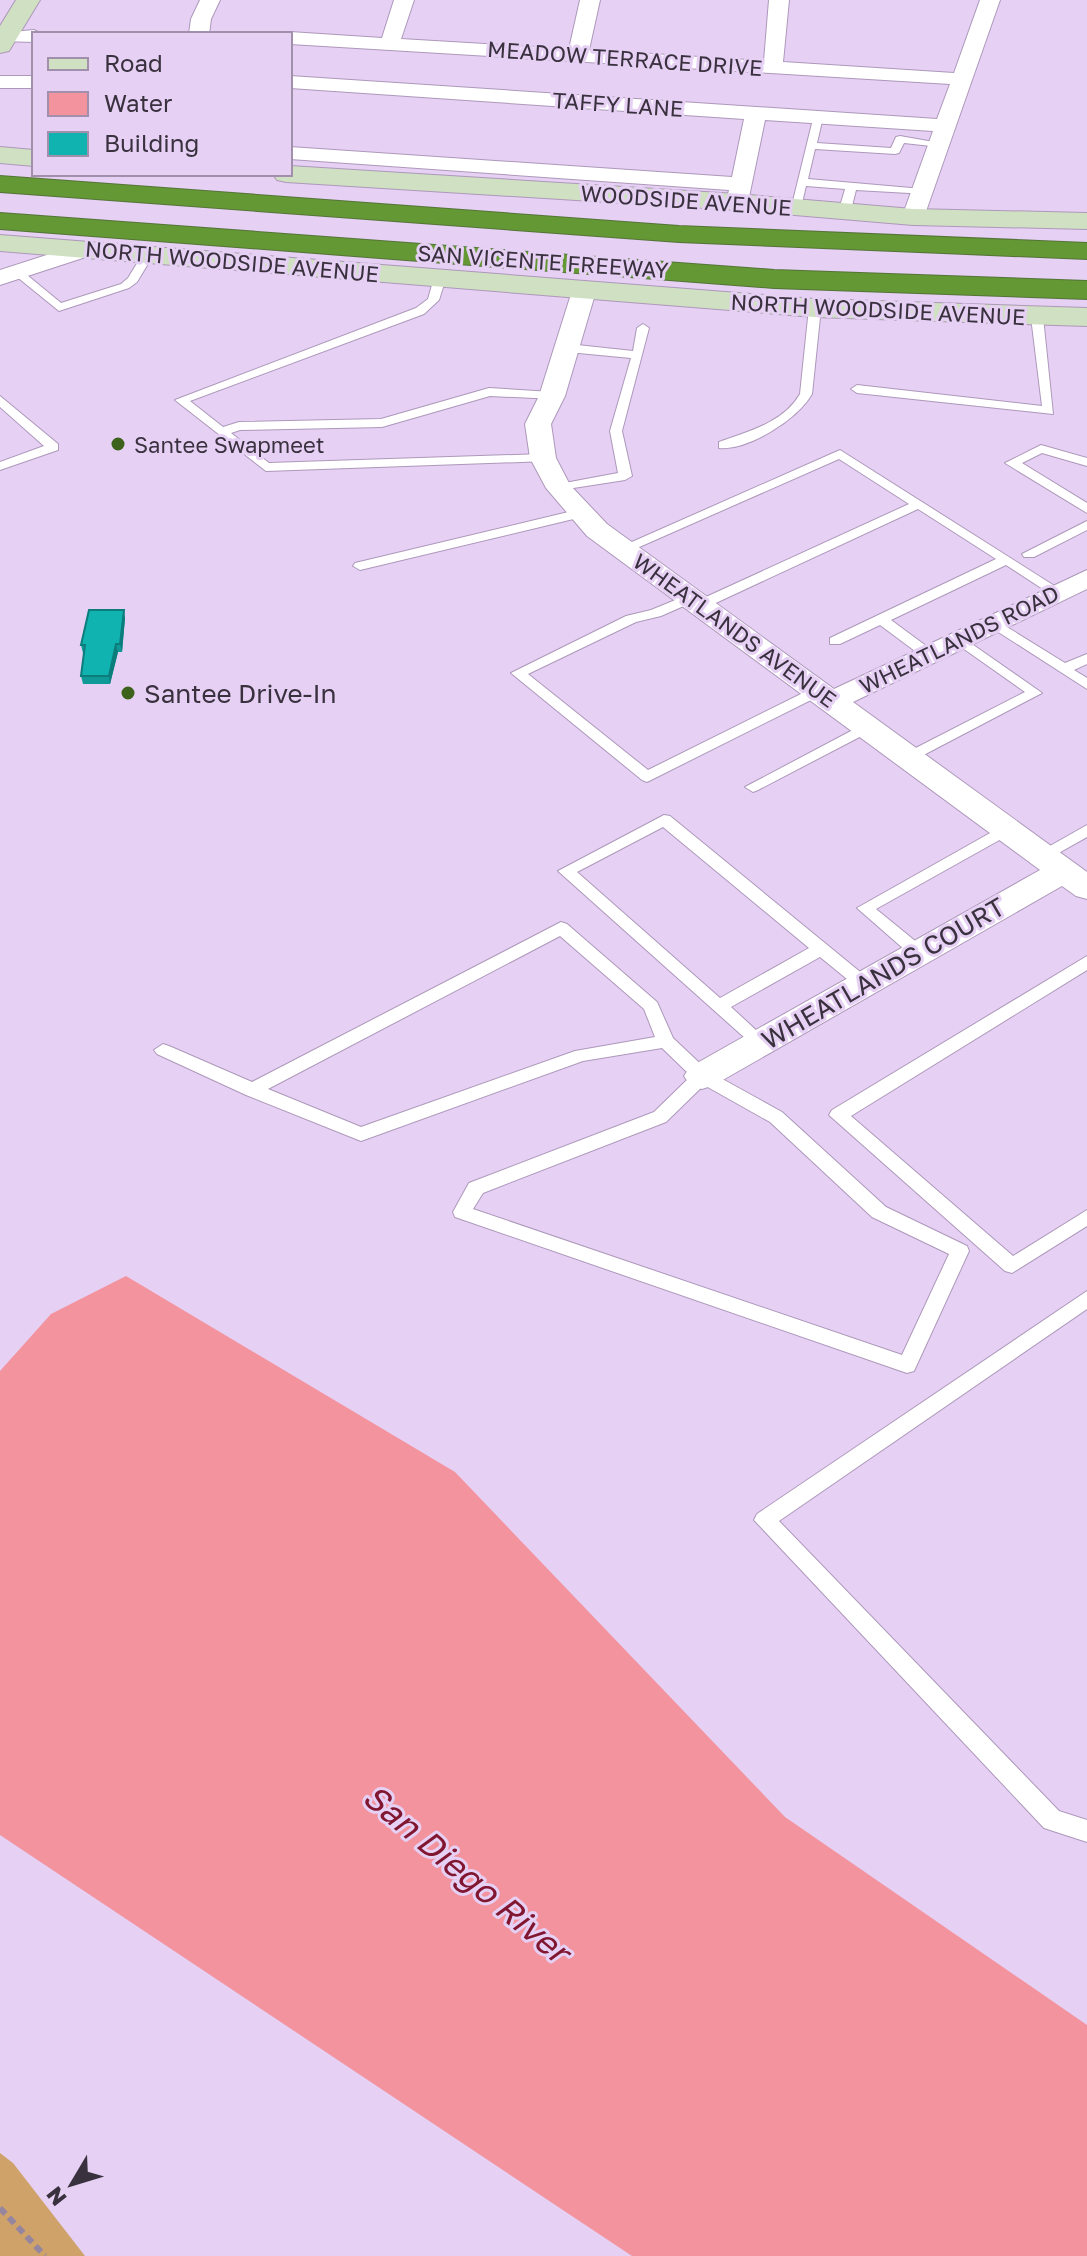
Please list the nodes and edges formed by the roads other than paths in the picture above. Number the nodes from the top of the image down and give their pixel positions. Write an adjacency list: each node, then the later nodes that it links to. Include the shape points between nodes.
1 (28, 0): 8 (street)
2 (210, 0): 7 (street)
3 (404, 0): 11 (street)
4 (590, 0): 12 (street)
5 (779, 0): 13 (street)
6 (990, 0): 14 (street)
7 (199, 32)
8 (4, 34): 9 (street)
9 (32, 36)
10 (292, 38): 11 (street, MEADOW TERRACE DRIVE)
11 (390, 42): 12 (street, MEADOW TERRACE DRIVE)
12 (578, 54): 13 (street, MEADOW TERRACE DRIVE)
13 (773, 67): 14 (street, MEADOW TERRACE DRIVE)
14 (961, 79): 21 (street)
15 (0, 82): 16 (street)
16 (32, 82)
17 (292, 82): 18 (street, TAFFY LANE)
18 (756, 113): 19 (street, TAFFY LANE); 28 (street)
19 (818, 117): 20 (street, TAFFY LANE); 22 (lane)
20 (900, 131): 21 (street, TAFFY LANE); 22 (lane, via 895,151)
21 (943, 135): 30 (street)
22 (811, 146): 29 (lane)
23 (292, 153): 28 (street)
24 (0, 155): 25 (street)
25 (32, 158)
26 (292, 174): 28 (street, WOODSIDE AVENUE)
27 (0, 184): 35 (highway, SAN VICENTE FREEWAY, via 710,236)
28 (739, 193): 29 (street, WOODSIDE AVENUE)
29 (798, 194): 30 (street, WOODSIDE AVENUE)
30 (918, 205): 32 (street, WOODSIDE AVENUE)
31 (0, 221): 39 (highway, SAN VICENTE FREEWAY, via 774,279)
32 (1087, 221)
33 (0, 243): 34 (street, NORTH WOODSIDE AVENUE)
34 (87, 249): 36 (street, NORTH WOODSIDE AVENUE); 37 (street)
35 (1087, 251)
36 (148, 254): 37 (lane, via 125,286 59,307); 38 (street, NORTH WOODSIDE AVENUE)
37 (5, 276)
38 (440, 278): 40 (street, NORTH WOODSIDE AVENUE); 50 (lane, via 433,300 420,311 181,400)
39 (1087, 290)
40 (584, 291): 41 (street, NORTH WOODSIDE AVENUE); 45 (street, WHEATLANDS AVENUE)
41 (815, 308): 42 (street, NORTH WOODSIDE AVENUE); 51 (lane, via 801,405 791,417)
42 (1037, 317): 43 (street, NORTH WOODSIDE AVENUE); 47 (lane, via 1049,411)
43 (1087, 317)
44 (643, 328): 46 (lane)
45 (568, 348): 46 (lane); 48 (street, WHEATLANDS AVENUE)
46 (638, 355): 55 (lane, via 616,431 625,476)
47 (857, 389)
48 (552, 396): 50 (lane, via 496,391 382,423 239,426); 52 (street, WHEATLANDS AVENUE, via 538,424)
49 (0, 400): 54 (lane, via 53,447)
50 (221, 432): 52 (lane, via 266,467)
51 (724, 445)
52 (543, 458): 55 (street, WHEATLANDS AVENUE)
53 (1087, 462): 57 (lane, via 1041,449 1012,463)
54 (0, 466)
55 (559, 488): 58 (street, WHEATLANDS AVENUE)
56 (919, 504): 60 (lane, via 840,454); 62 (lane); 66 (lane)
57 (1087, 509)
58 (581, 513): 60 (street, WHEATLANDS AVENUE); 63 (lane)
59 (1087, 525): 61 (lane)
60 (623, 549): 66 (street, WHEATLANDS AVENUE)
61 (1029, 554)
62 (1006, 560): 65 (lane); 67 (lane)
63 (360, 566)
64 (1087, 578): 65 (street, WHEATLANDS ROAD)
65 (1057, 592): 68 (street, WHEATLANDS ROAD)
66 (695, 602): 75 (street, WHEATLANDS AVENUE); 75 (lane, via 631,619 518,673 647,777)
67 (880, 619): 70 (lane); 71 (lane)
68 (994, 623): 69 (street, WHEATLANDS ROAD); 73 (lane)
69 (959, 639): 71 (street, WHEATLANDS ROAD); 77 (lane, via 1035,693)
70 (835, 641)
71 (928, 654): 75 (street, WHEATLANDS ROAD)
72 (1087, 658): 73 (lane)
73 (1064, 669): 74 (lane)
74 (1087, 685)
75 (825, 696): 76 (street, WHEATLANDS AVENUE)
76 (868, 727): 77 (street, WHEATLANDS AVENUE); 78 (lane)
77 (909, 757): 79 (street, WHEATLANDS AVENUE)
78 (753, 787)
79 (1006, 829): 81 (street, WHEATLANDS AVENUE); 83 (lane, via 865,908)
80 (1087, 830): 81 (lane)
81 (1064, 871): 83 (street, WHEATLANDS COURT)
82 (820, 949): 85 (lane); 86 (lane); 86 (lane, via 664,820 566,871)
83 (919, 953): 85 (street, WHEATLANDS COURT)
84 (1087, 962): 92 (lane, via 838,1115 1012,1266)
85 (864, 984): 88 (street, WHEATLANDS COURT)
86 (719, 1006): 88 (lane)
87 (666, 1041): 90 (lane); 91 (lane, via 581,1055 361,1134); 91 (lane, via 651,1006 561,928)
88 (761, 1043): 90 (street, WHEATLANDS COURT)
89 (163, 1050): 91 (lane)
90 (702, 1076): 90 (lane, via 660,1117 476,1188 462,1212 907,1365 960,1251 879,1212 776,1117)
91 (252, 1090)
92 (1087, 1217)
93 (1087, 1299): 94 (lane, via 764,1520 1052,1820)
94 (1087, 1831)

